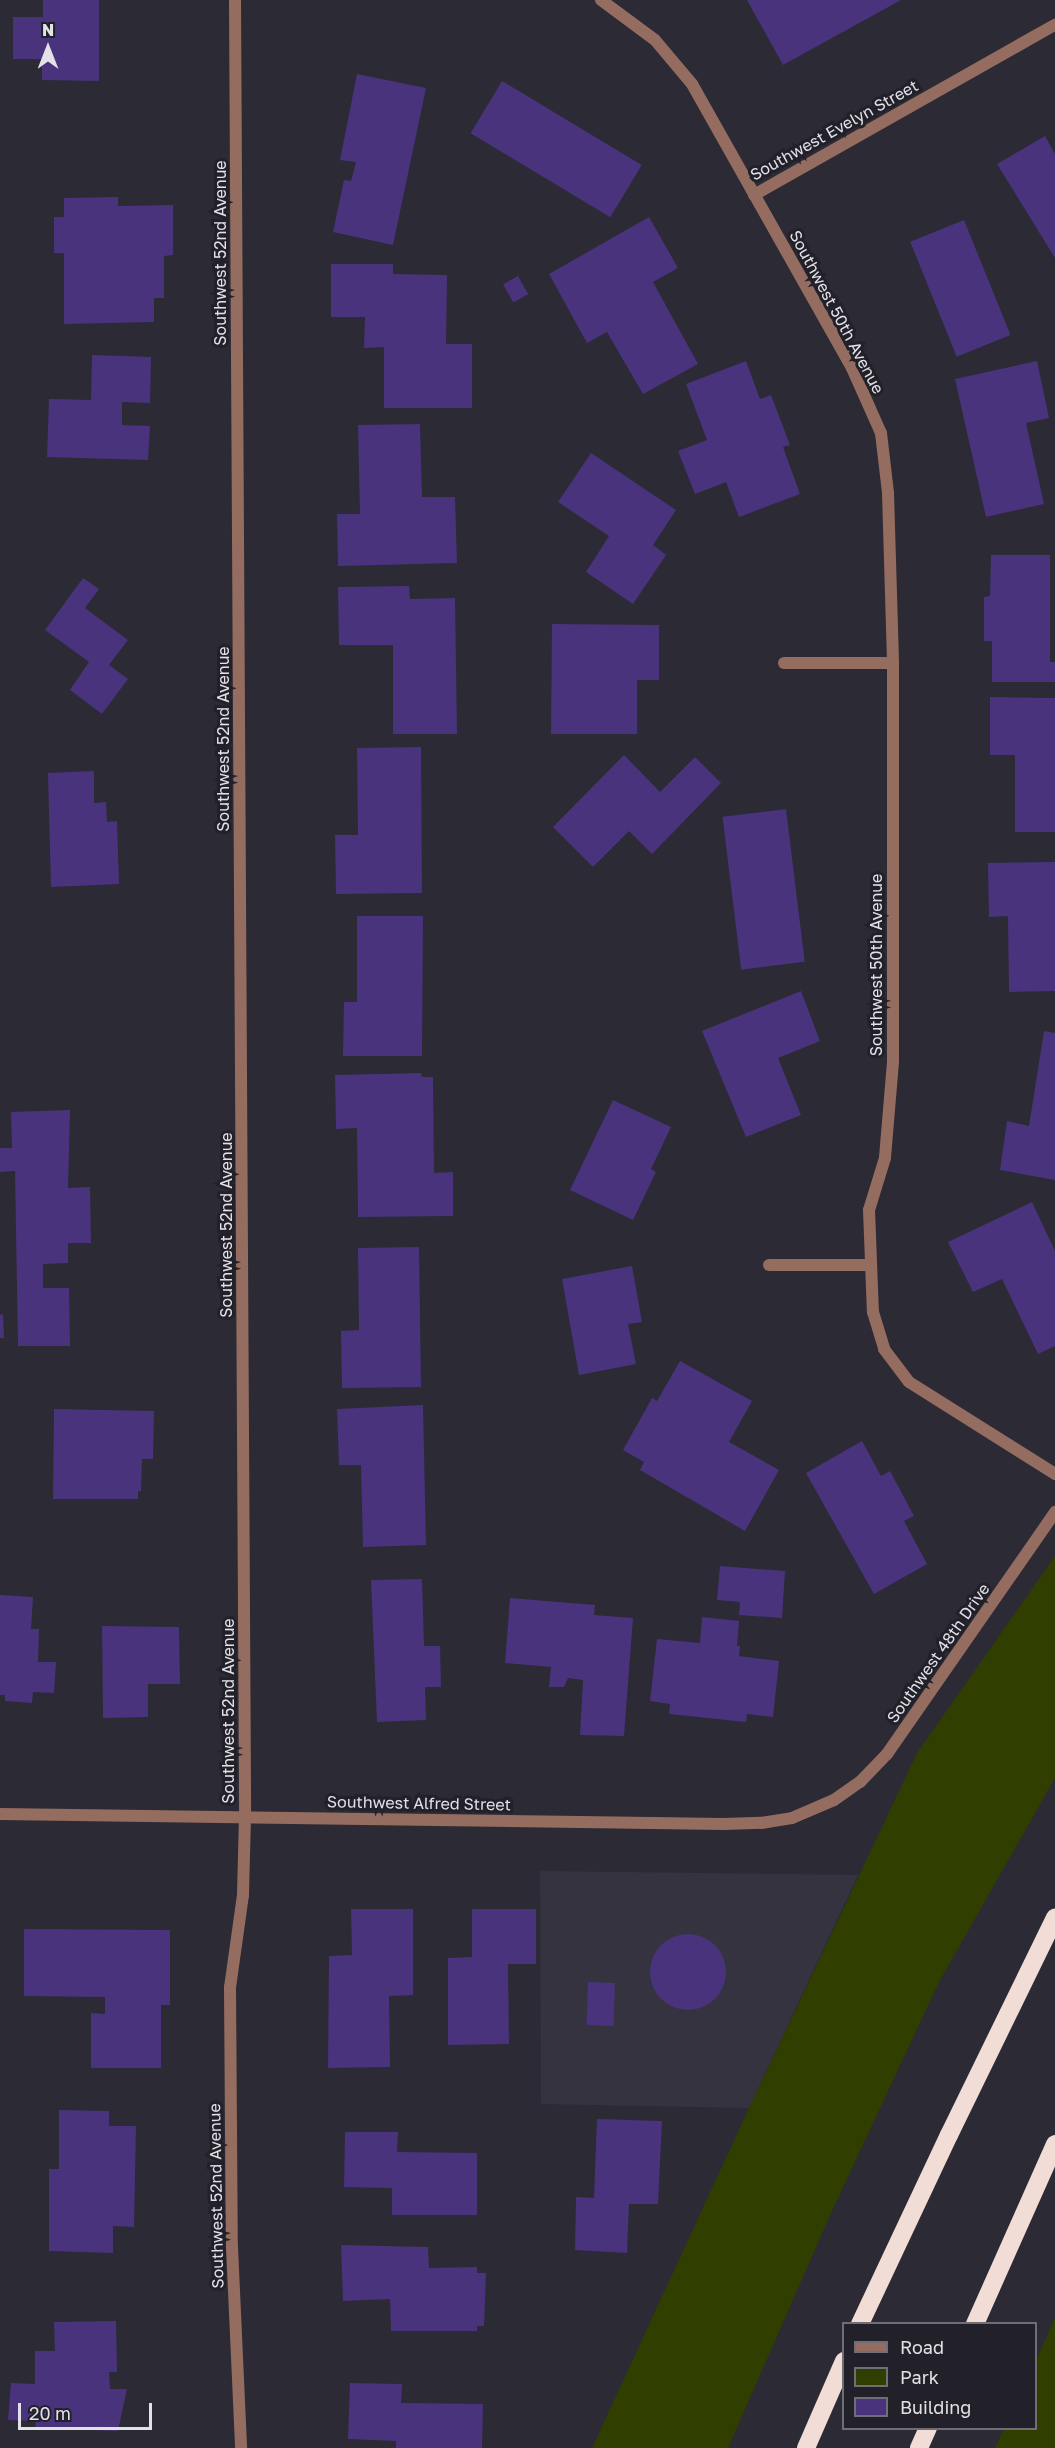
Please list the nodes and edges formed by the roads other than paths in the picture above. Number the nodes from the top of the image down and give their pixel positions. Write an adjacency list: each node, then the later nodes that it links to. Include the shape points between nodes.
1 (236, 0): 13 (street, Southwest 52nd Avenue)
2 (602, 0): 4 (street, Southwest Evelyn Street, via 655,40 692,84)
3 (1055, 25): 4 (street, Southwest Evelyn Street)
4 (754, 195): 6 (street, Southwest 50th Avenue, via 852,368 880,433 888,493)
5 (784, 663): 6 (street)
6 (893, 663): 8 (street, Southwest 50th Avenue, via 893,1062 885,1158 868,1210)
7 (769, 1265): 8 (street)
8 (869, 1265): 9 (street, Southwest 50th Avenue, via 873,1312 884,1349 909,1382)
9 (1055, 1474)
10 (1055, 1512): 11 (street, Southwest 48th Drive, via 887,1754 860,1782)
11 (834, 1800): 13 (street, Southwest Alfred Street, via 792,1818 752,1824)
12 (0, 1814): 13 (street, Southwest Alfred Street)
13 (245, 1817): 20 (street, Southwest 52nd Avenue, via 243,1895 230,1988 232,2247)
14 (1055, 1918): 16 (highway, via 948,2134)
15 (1055, 2144): 17 (highway)
16 (862, 2322)
17 (976, 2322)
18 (842, 2363): 21 (highway)
19 (927, 2430): 22 (highway)
20 (241, 2448)
21 (806, 2448)
22 (920, 2448)

